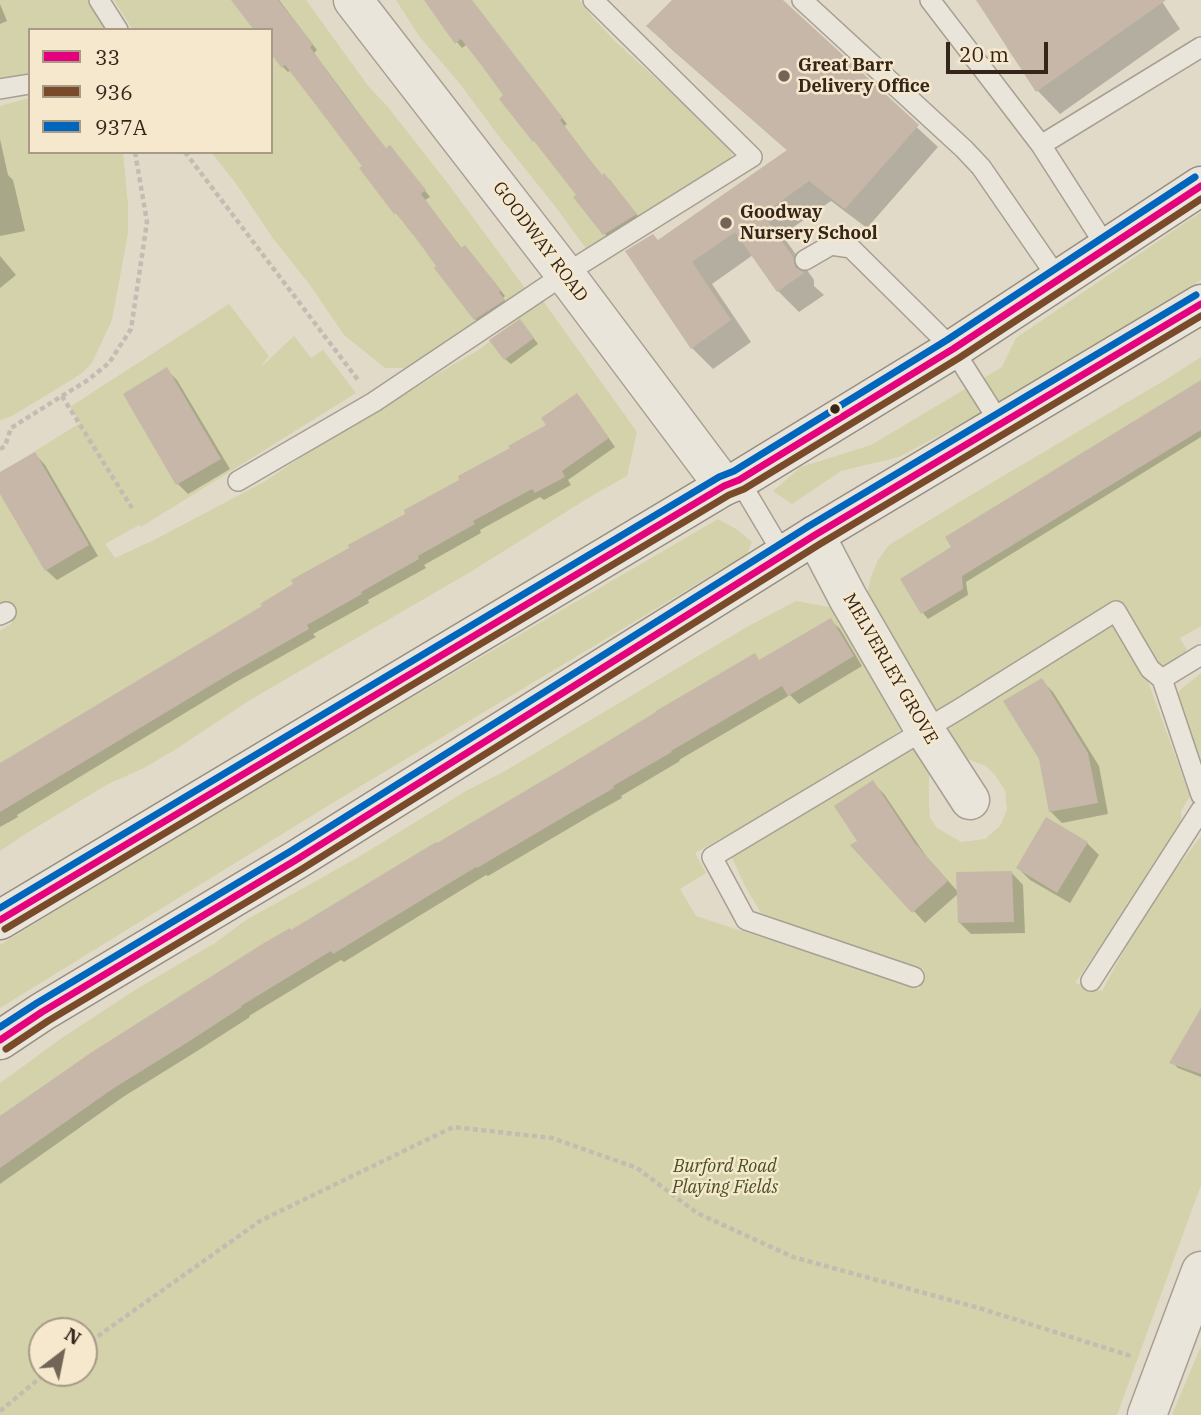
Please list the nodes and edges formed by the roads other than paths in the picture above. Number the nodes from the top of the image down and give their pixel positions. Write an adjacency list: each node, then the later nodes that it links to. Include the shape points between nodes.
1 (99, 0): 6 (lane)
2 (353, 0): 14 (main road, GOODWAY ROAD)
3 (593, 0): 14 (lane, via 752,157)
4 (802, 0): 15 (lane, via 981,167)
5 (930, 0): 10 (lane)
6 (117, 28)
7 (1201, 47): 10 (lane)
8 (28, 84): 9 (lane)
9 (0, 89)
10 (1041, 145): 12 (lane)
11 (1201, 186): 12 (main road)
12 (1107, 248): 15 (main road)
13 (805, 260): 17 (lane, via 831,245 851,248)
14 (565, 274): 19 (lane, via 374,402); 20 (main road, GOODWAY ROAD)
15 (1059, 280): 17 (main road)
16 (1201, 304): 18 (main road)
17 (953, 349): 18 (lane); 20 (main road)
18 (1000, 424): 21 (main road)
19 (238, 481)
20 (731, 483): 21 (lane); 28 (main road)
21 (799, 544): 24 (main road, MELVERLEY GROVE, via 848,598); 31 (main road)
22 (1201, 655): 23 (lane)
23 (1162, 679): 24 (lane, via 1150,669 1116,611); 25 (lane)
24 (924, 729): 26 (main road, MELVERLEY GROVE); 29 (lane, via 712,857 746,920)
25 (1201, 795)
26 (971, 800)
27 (1201, 810): 30 (lane)
28 (0, 920)
29 (914, 978)
30 (1091, 981)
31 (0, 1040)
32 (1201, 1271): 33 (main road)
33 (1147, 1415)

